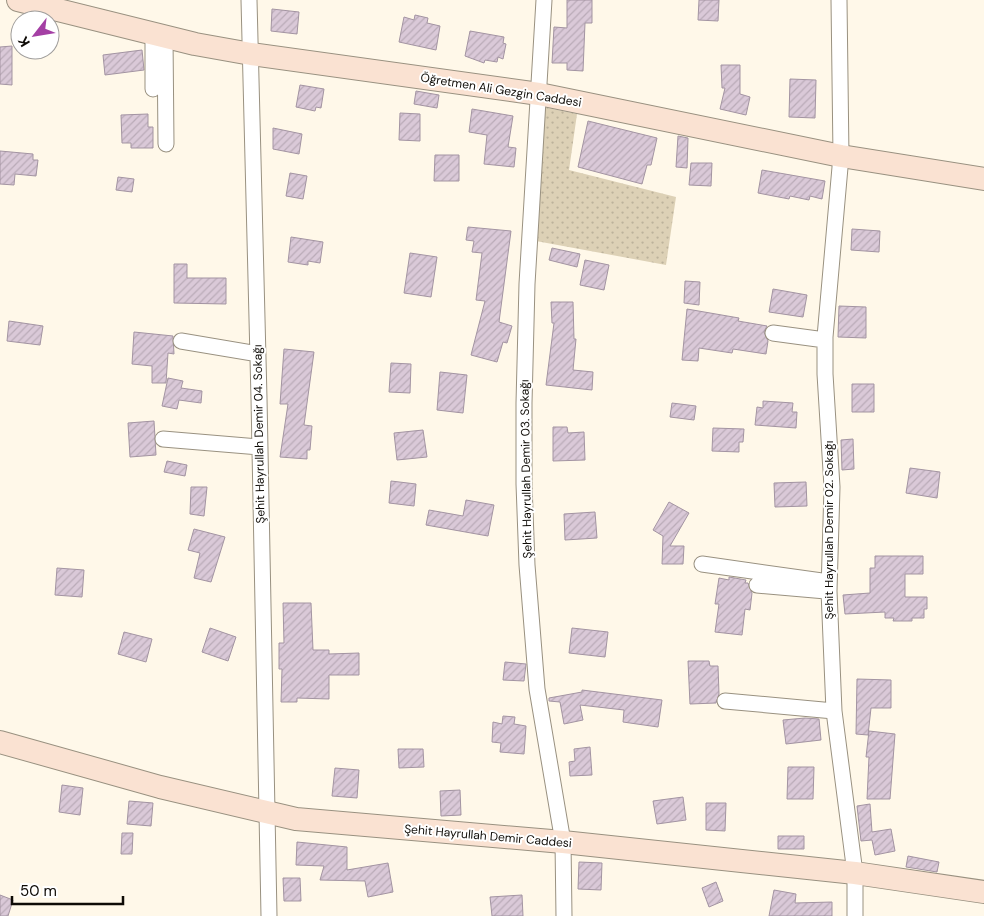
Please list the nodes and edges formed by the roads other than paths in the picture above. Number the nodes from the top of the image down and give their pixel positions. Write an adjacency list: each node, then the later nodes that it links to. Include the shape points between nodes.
1 (18, 0): 5 (street, Öğretmen Ali Gezgin Caddesi)
2 (249, 0): 6 (street, Şehit Hayrullah Demir 04. Sokağı)
3 (544, 0): 8 (street, Şehit Hayrullah Demir 03. Sokağı)
4 (839, 0): 10 (street, Şehit Hayrullah Demir 02. Sokağı)
5 (159, 36): 6 (street, Öğretmen Ali Gezgin Caddesi); 7 (street); 9 (street)
6 (251, 54): 8 (street, Öğretmen Ali Gezgin Caddesi); 15 (street, Şehit Hayrullah Demir 04. Sokağı)
7 (153, 89)
8 (539, 94): 10 (street, Öğretmen Ali Gezgin Caddesi); 25 (street, Şehit Hayrullah Demir 03. Sokağı, via 527,294 524,493 537,689)
9 (166, 144)
10 (841, 156): 11 (street, Öğretmen Ali Gezgin Caddesi); 13 (street, Şehit Hayrullah Demir 02. Sokağı)
11 (984, 179)
12 (773, 333): 13 (street)
13 (825, 340): 20 (street, Şehit Hayrullah Demir 02. Sokağı, via 832,487)
14 (181, 342): 15 (street)
15 (258, 354): 17 (street, Şehit Hayrullah Demir 04. Sokağı)
16 (162, 439): 17 (street)
17 (260, 447): 24 (street, Şehit Hayrullah Demir 04. Sokağı)
18 (702, 564): 20 (street)
19 (757, 585): 20 (street)
20 (829, 587): 22 (street, Şehit Hayrullah Demir 02. Sokağı)
21 (725, 701): 22 (street)
22 (834, 711): 26 (street, Şehit Hayrullah Demir 02. Sokağı)
23 (0, 742): 24 (street, Şehit Hayrullah Demir Caddesi)
24 (266, 814): 25 (street, Şehit Hayrullah Demir Caddesi, via 332,823); 28 (street, Şehit Hayrullah Demir 04. Sokağı)
25 (563, 842): 26 (street, Şehit Hayrullah Demir Caddesi); 29 (street, Şehit Hayrullah Demir 03. Sokağı)
26 (855, 872): 27 (street, Şehit Hayrullah Demir Caddesi); 30 (street, Şehit Hayrullah Demir 02. Sokağı)
27 (984, 892)
28 (269, 916)
29 (564, 916)
30 (856, 916)

